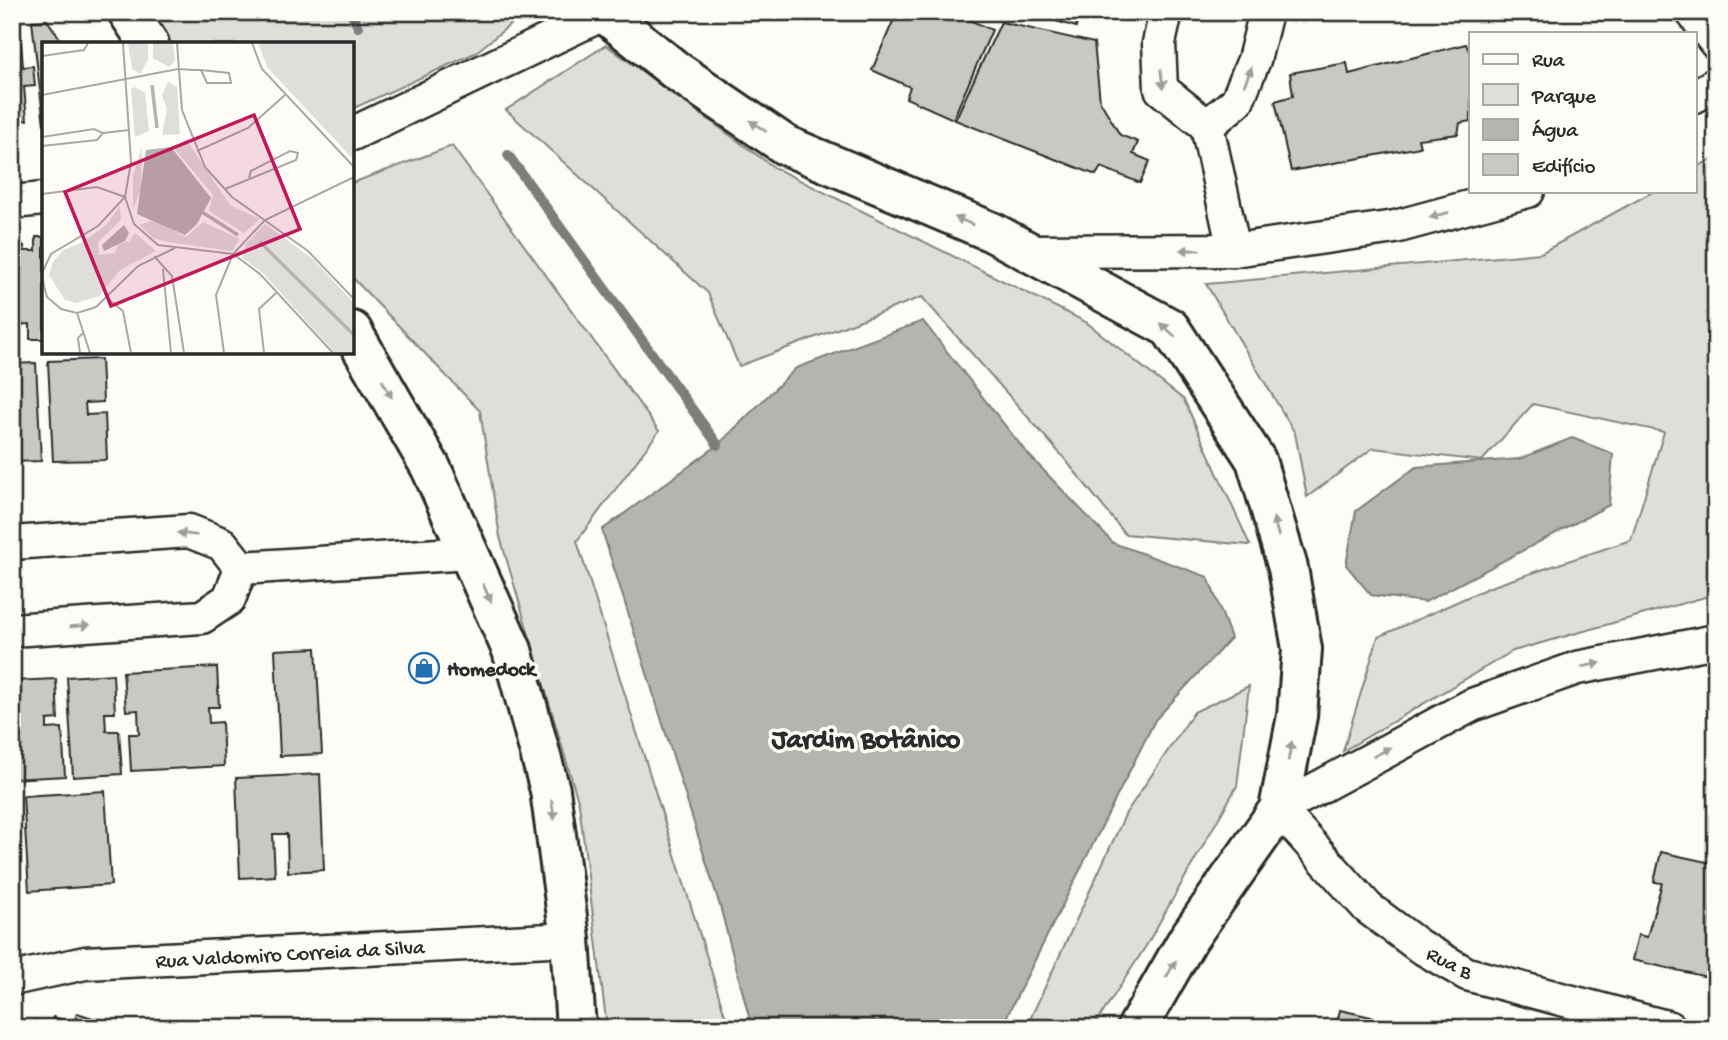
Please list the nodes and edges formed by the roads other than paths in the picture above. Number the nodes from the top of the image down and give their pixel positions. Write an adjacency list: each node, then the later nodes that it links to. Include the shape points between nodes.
1 (128, 12): 6 (main road)
2 (1166, 12): 10 (street, one-way to 10, via 1159,43 1161,89)
3 (1266, 12): 10 (street, one-way to 3, via 1237,101)
4 (1692, 12): 7 (street)
5 (605, 13): 11 (street); 16 (main road, one-way to 5, via 992,232 785,145 675,70)
6 (148, 42)
7 (1716, 43)
8 (1716, 84): 9 (street)
9 (1696, 95)
10 (1207, 126): 15 (street)
11 (354, 133)
12 (1524, 192): 15 (street, one-way to 15, via 1395,227)
13 (42, 200): 14 (street)
14 (12, 202)
15 (1234, 250): 16 (street, one-way to 16)
16 (1026, 251): 23 (main road, one-way to 16, via 1297,716 1302,649 1287,568 1256,460 1170,328)
17 (354, 334): 19 (main road, one-way to 19, via 431,468)
18 (12, 543): 20 (street, one-way to 18, via 222,544 189,531)
19 (469, 553): 20 (street); 24 (main road, one-way to 24, via 512,650 550,790)
20 (241, 569): 21 (street, one-way to 20, via 202,617 229,599)
21 (12, 630)
22 (1716, 641): 23 (street, one-way to 22, via 1472,705 1577,668)
23 (1279, 809): 27 (main road, one-way to 23, via 1188,939); 28 (street, Rua B, via 1368,908 1467,974)
24 (570, 939): 25 (street, Rua Valdomiro Correia da Silva, via 85,963); 26 (main road)
25 (12, 979)
26 (576, 1028)
27 (1137, 1028)
28 (1670, 1028)

